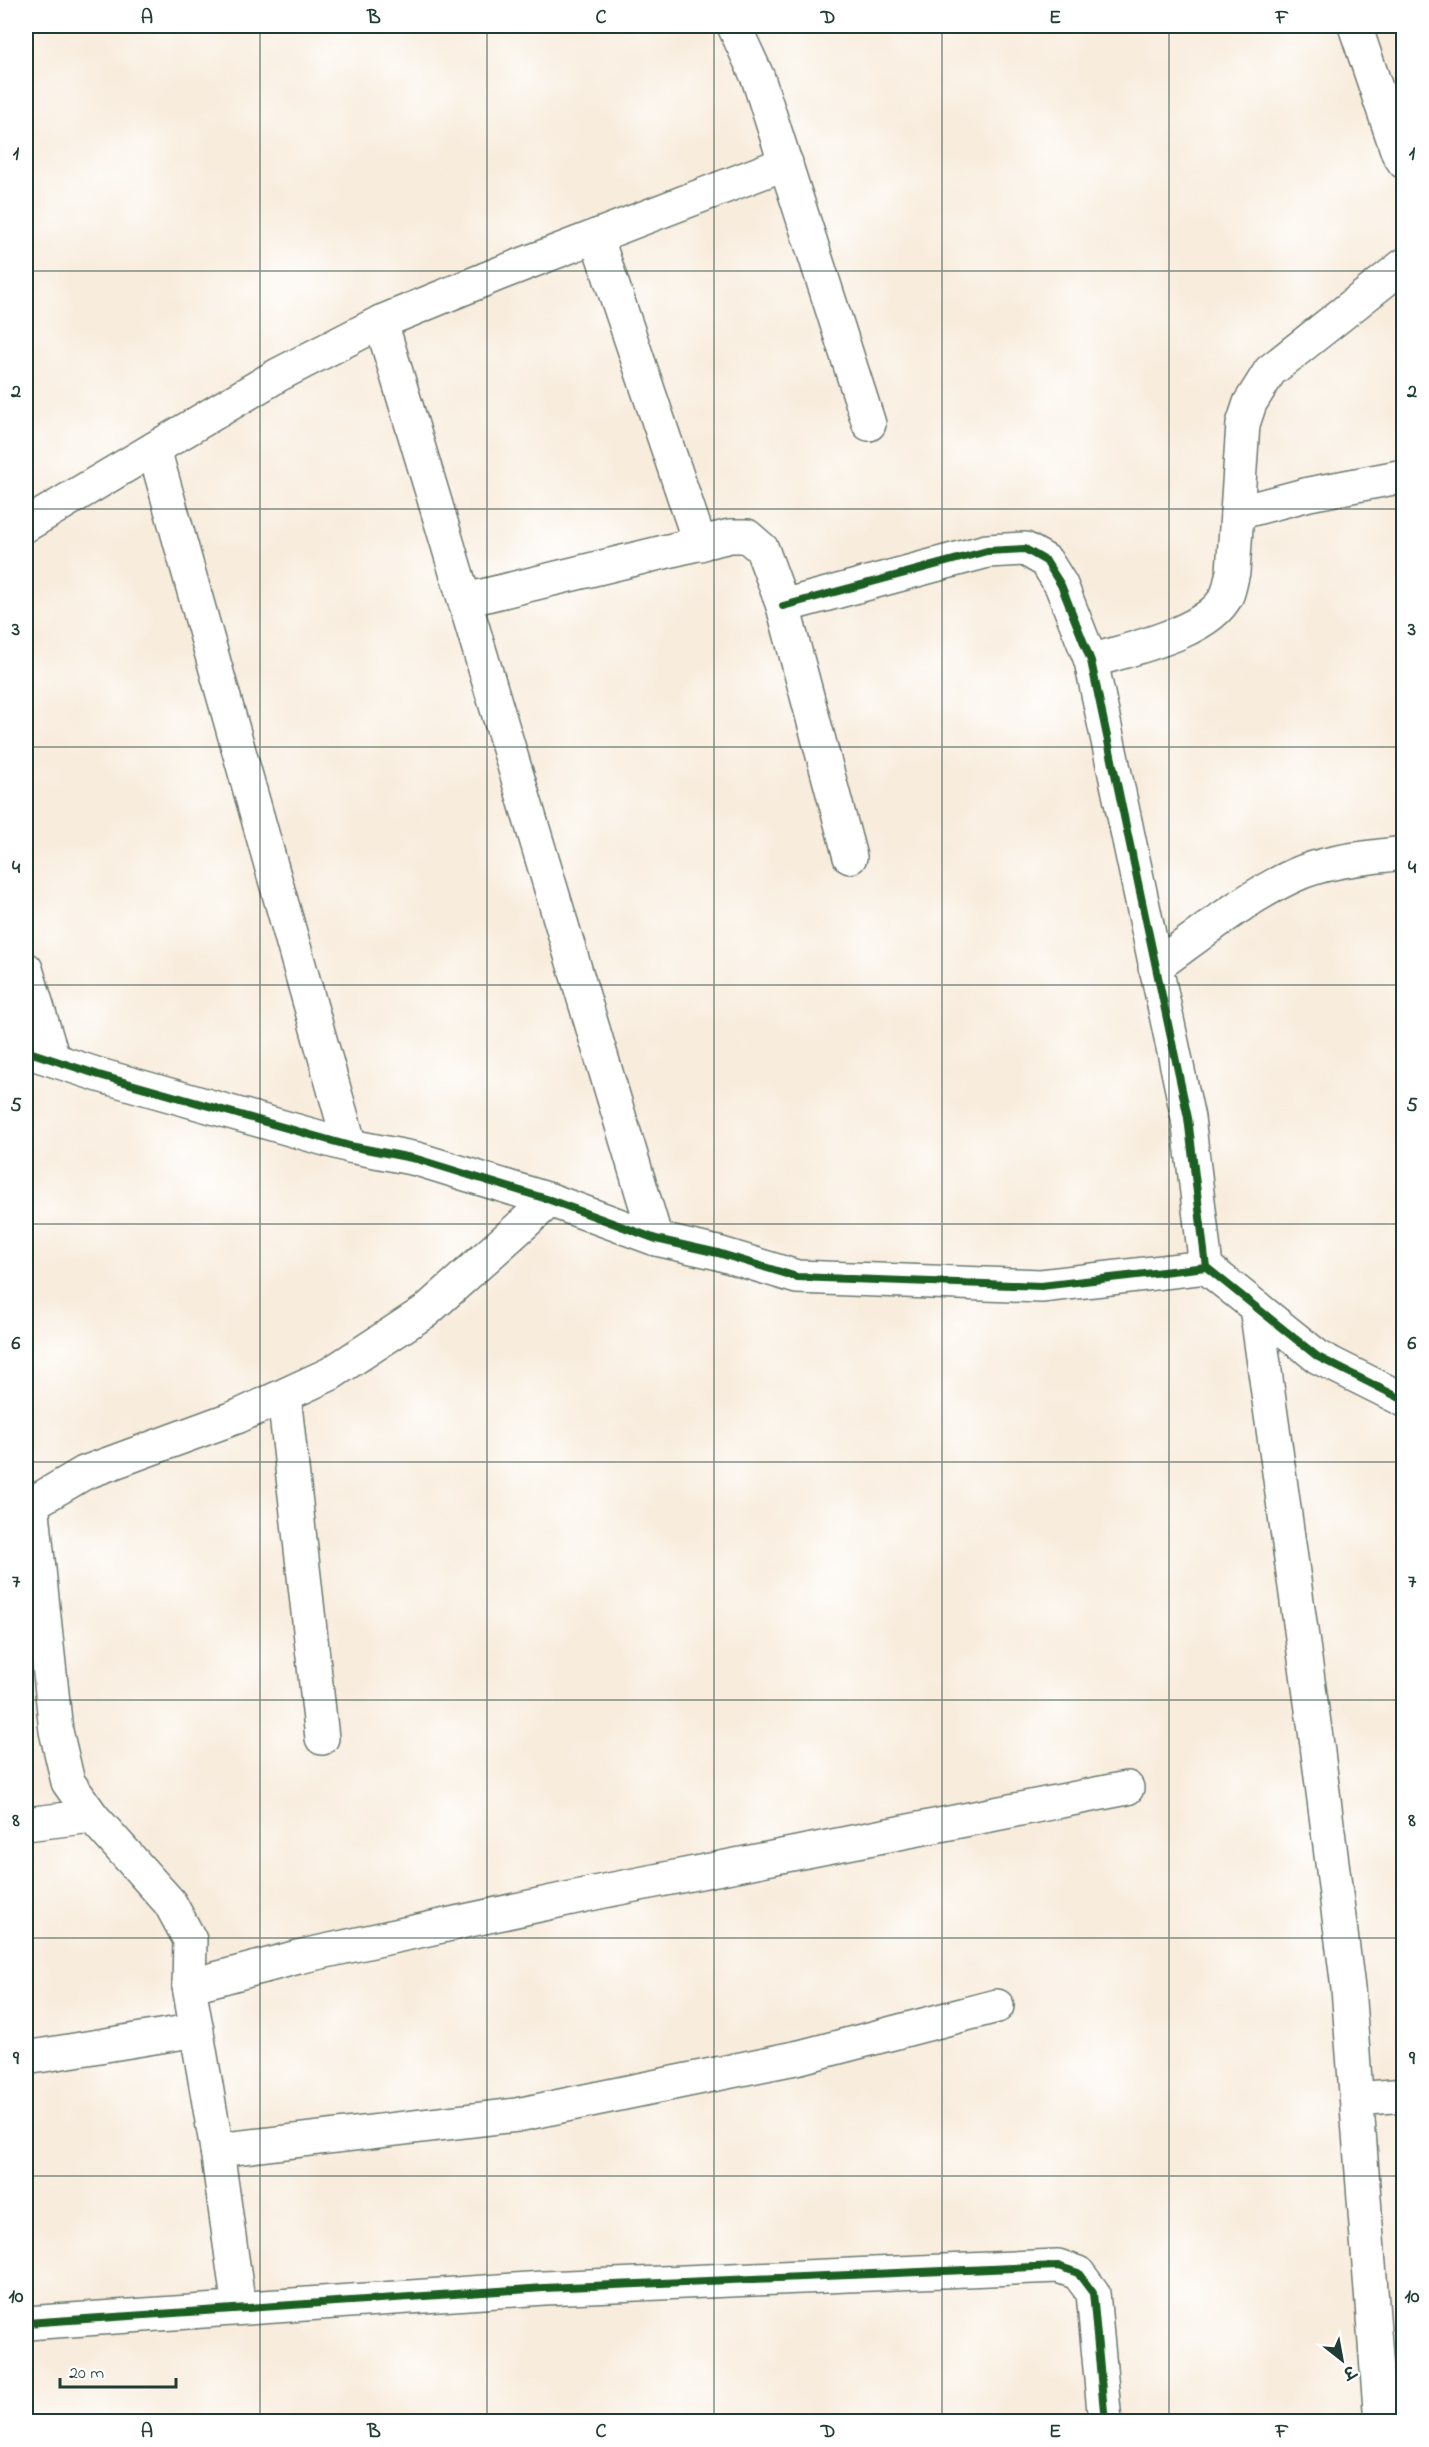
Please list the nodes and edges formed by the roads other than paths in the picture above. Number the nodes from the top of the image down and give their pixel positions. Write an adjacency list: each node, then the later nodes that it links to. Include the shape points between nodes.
1 (734, 26): 4 (street, via 758,78)
2 (1355, 26): 3 (street)
3 (1404, 162)
4 (786, 163): 5 (street); 8 (street)
5 (596, 236): 7 (street); 13 (street)
6 (1404, 265): 11 (street, via 1270,371 1250,403 1243,423)
7 (381, 322): 9 (street, via 278,375); 14 (street)
8 (869, 424)
9 (154, 449): 12 (street); 22 (street)
10 (1404, 476): 11 (street)
11 (1237, 513): 16 (street, via 1233,572 1227,595 1215,611 1184,632)
12 (26, 525)
13 (700, 544): 14 (street); 15 (street, via 747,536 762,549)
14 (466, 600): 24 (street)
15 (783, 606): 16 (street, via 987,550 1025,549 1046,561); 18 (street)
16 (1091, 661): 19 (street)
17 (1404, 853): 19 (street, via 1328,864 1295,875 1241,905)
18 (850, 857)
19 (1155, 967): 25 (street, via 1188,1118)
20 (26, 969): 21 (street)
21 (39, 1055): 22 (street)
22 (350, 1146): 23 (street, via 417,1159)
23 (550, 1200): 24 (street); 27 (street, via 426,1311 330,1374)
24 (656, 1239): 25 (street, via 797,1277 873,1282 1041,1286)
25 (1206, 1267): 26 (street)
26 (1256, 1307): 28 (street, via 1318,1357); 39 (street, via 1320,1768 1348,1988)
27 (284, 1396): 29 (street, via 84,1473); 30 (street)
28 (1404, 1400)
29 (29, 1505): 32 (street, via 56,1731 68,1782)
30 (322, 1738)
31 (1127, 1788): 34 (street, via 604,1892 298,1957)
32 (92, 1816): 33 (street); 34 (street, via 170,1903 190,1940)
33 (26, 1824)
34 (189, 1986): 36 (street)
35 (997, 2006): 40 (street, via 800,2057 517,2115)
36 (197, 2030): 37 (street); 40 (street)
37 (26, 2058)
38 (1404, 2095): 39 (street)
39 (1357, 2099): 44 (street)
40 (217, 2150): 41 (street)
41 (239, 2308): 42 (street); 43 (street, via 544,2288 1058,2266 1078,2273 1093,2293)
42 (26, 2323)
43 (1106, 2421)
44 (1381, 2421)

